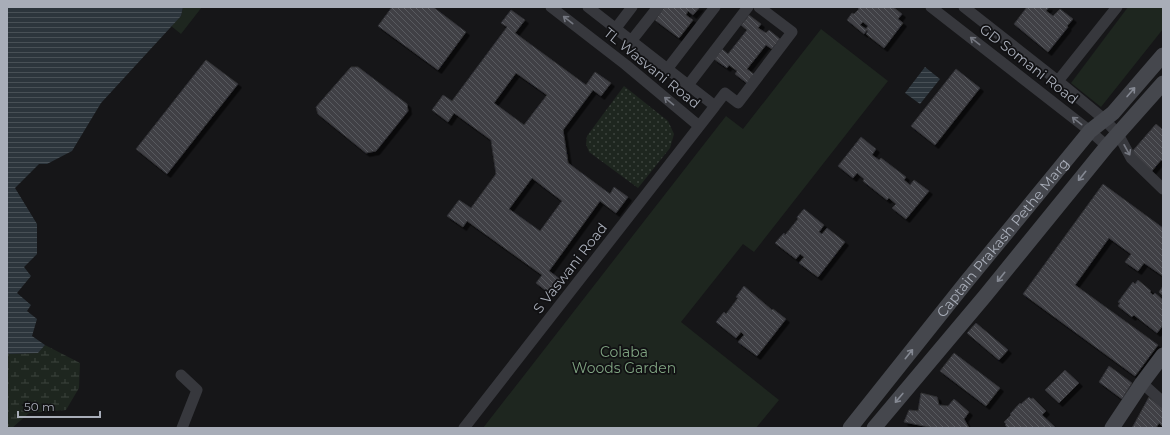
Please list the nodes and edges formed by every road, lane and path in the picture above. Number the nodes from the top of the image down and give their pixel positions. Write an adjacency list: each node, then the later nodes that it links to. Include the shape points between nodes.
1 (551, 7): 20 (street, TL Wasvani Road, one-way to 1)
2 (588, 7): 11 (street, TL Wasvani Road)
3 (632, 7): 11 (street)
4 (658, 7): 12 (street)
5 (715, 7): 14 (street)
6 (748, 7): 17 (street)
7 (759, 7): 18 (street, via 792,32 738,103 725,93)
8 (931, 7): 21 (street, GD Somani Road, one-way to 8)
9 (964, 7): 15 (street, GD Somani Road)
10 (1117, 7): 15 (street)
11 (616, 28): 12 (street, TL Wasvani Road)
12 (632, 40): 14 (street, TL Wasvani Road)
13 (1163, 55): 19 (main road, Captain Prakash Pethe Marg, one-way to 13)
14 (668, 68): 17 (street, TL Wasvani Road)
15 (1058, 81): 19 (street, GD Somani Road)
16 (1163, 83): 22 (main road, Captain Prakash Pethe Marg)
17 (689, 84): 18 (street, TL Wasvani Road)
18 (715, 106): 20 (street, TL Wasvani Road)
19 (1104, 119): 21 (main road, Captain Prakash Pethe Marg); 22 (street, GD Somani Road)
20 (699, 126): 32 (street, S Vaswani Road)
21 (1090, 131): 23 (street, GD Somani Road); 26 (main road, Captain Prakash Pethe Marg, one-way to 21)
22 (1118, 134): 23 (main road, Captain Prakash Pethe Marg); 24 (street, GD Somani Road, one-way to 24, via 1131,158)
23 (1107, 146): 27 (main road, Captain Prakash Pethe Marg, one-way to 27)
24 (1163, 189)
25 (1163, 355): 29 (main road)
26 (895, 371): 27 (main road); 33 (main road, Captain Prakash Pethe Marg)
27 (920, 374): 34 (main road, Captain Prakash Pethe Marg, one-way to 34)
28 (182, 375): 31 (street, via 197,390)
29 (1142, 383): 30 (street); 35 (main road)
30 (1163, 402)
31 (182, 428)
32 (464, 428)
33 (850, 428)
34 (874, 428)
35 (1112, 428)

